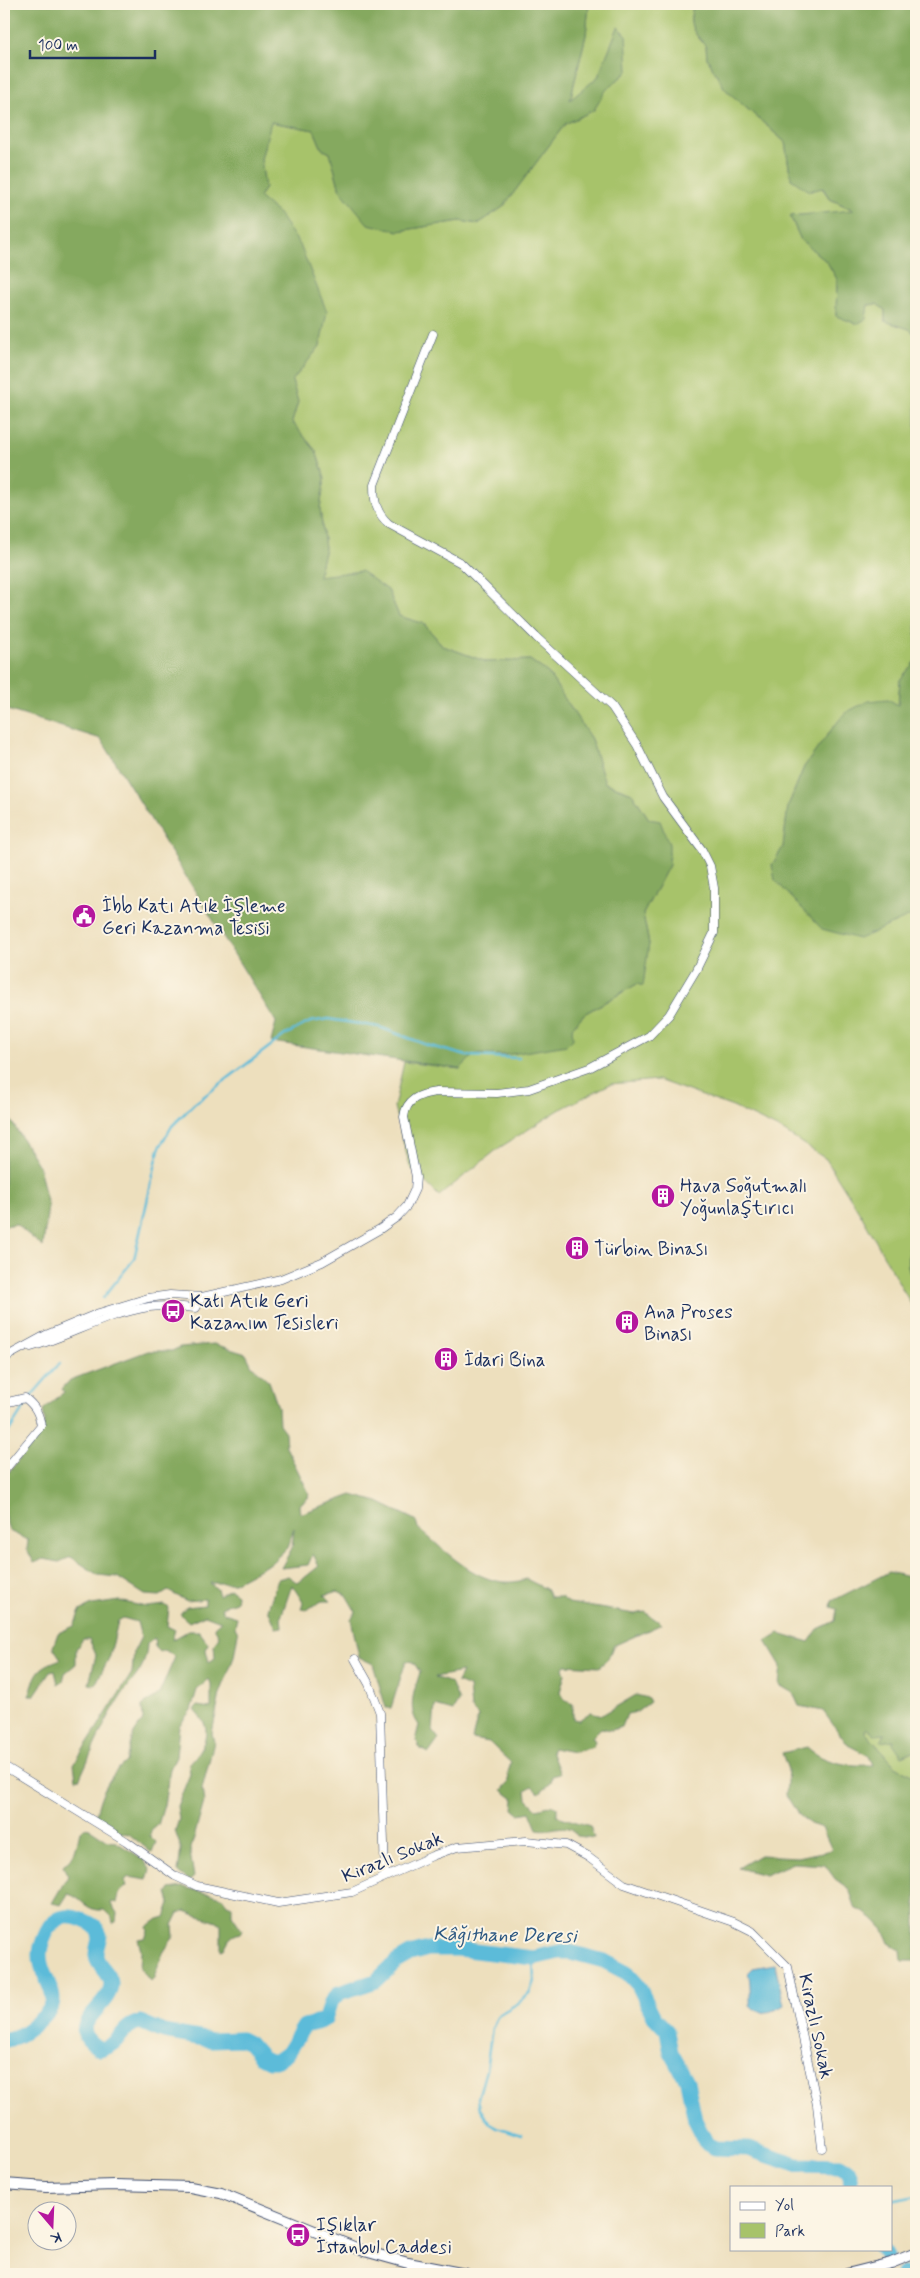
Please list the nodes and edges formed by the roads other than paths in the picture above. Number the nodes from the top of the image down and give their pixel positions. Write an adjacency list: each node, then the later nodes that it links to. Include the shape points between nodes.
1 (433, 334): 2 (street, via 374,485 376,509 389,524 461,563 536,638 612,707 638,745 663,797 707,858 714,882 714,933 669,1015 662,1025 639,1043 589,1068 528,1089 497,1093 436,1092 411,1100 404,1117 416,1178 415,1189 397,1217 301,1272)
2 (202, 1297): 3 (street, via 170,1294 134,1302 99,1313); 3 (street, via 196,1308 150,1307)
3 (17, 1352): 4 (street)
4 (4, 1358)
5 (4, 1403): 6 (street, via 25,1398 34,1405 41,1426)
6 (4, 1471)
7 (355, 1659): 9 (street, via 380,1713)
8 (4, 1766): 9 (street, Kirazlı Sokak, via 175,1876 197,1886 278,1903 352,1892)
9 (385, 1876): 10 (street, Kirazlı Sokak, via 458,1847 526,1841 566,1845 624,1884 752,1931 788,1967 817,2105)
10 (822, 2148)
11 (4, 2184): 13 (street, via 190,2187 221,2194 361,2250 408,2264)
12 (916, 2253): 14 (street)
13 (466, 2274)
14 (847, 2274)

